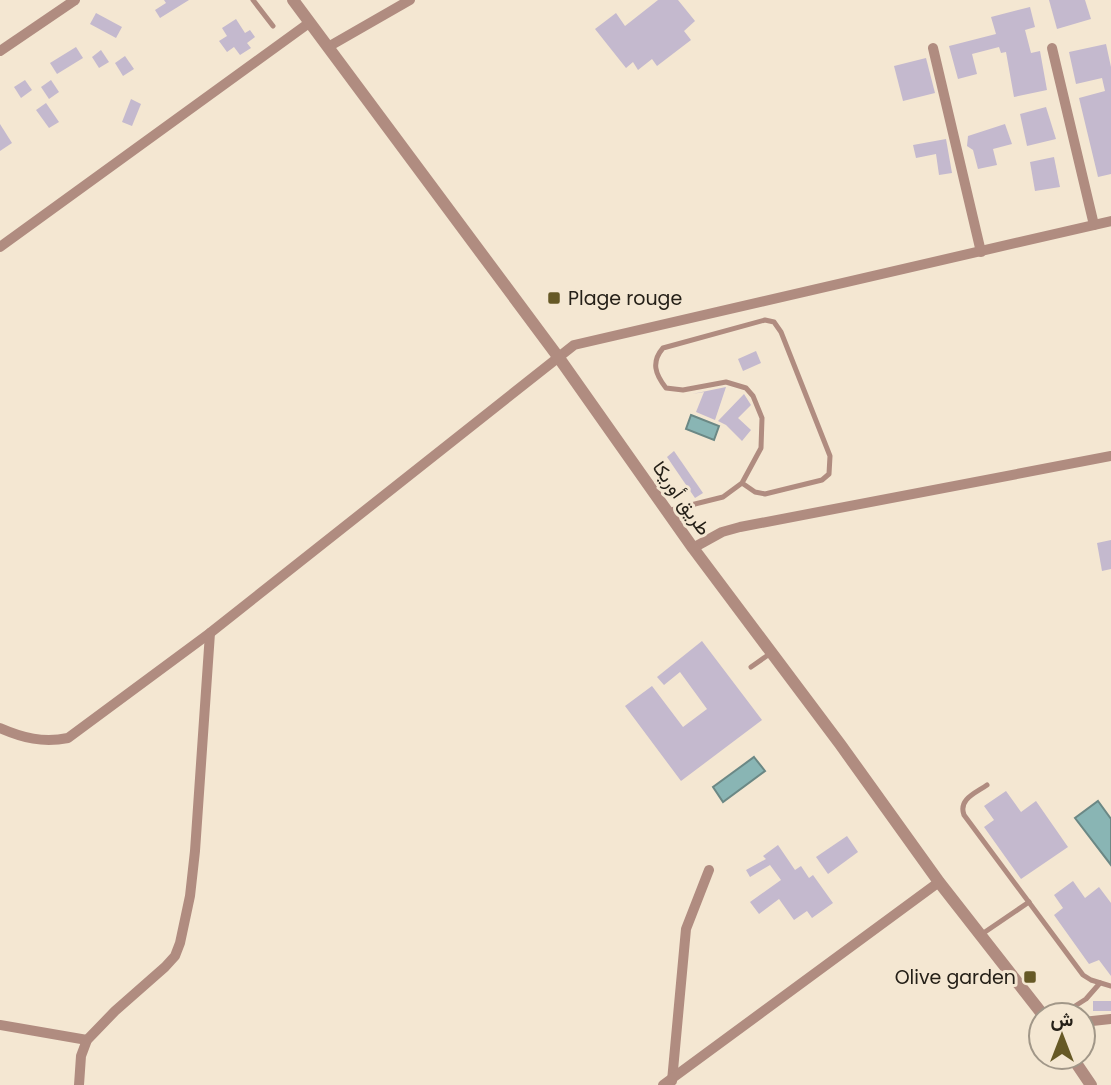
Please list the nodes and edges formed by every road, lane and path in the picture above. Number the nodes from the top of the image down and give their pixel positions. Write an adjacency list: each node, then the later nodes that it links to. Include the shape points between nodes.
1 (75, 0): 10 (street)
2 (253, 0): 6 (lane)
3 (293, 0): 5 (street, طريق أوريكا)
4 (410, 0): 7 (street)
5 (309, 23): 7 (street, طريق أوريكا); 13 (street)
6 (273, 26)
7 (328, 47): 15 (street, طريق أوريكا)
8 (933, 48): 14 (street)
9 (1052, 48): 12 (street)
10 (0, 51)
11 (1111, 221): 12 (street)
12 (1094, 225): 14 (street)
13 (0, 247)
14 (981, 252): 15 (street, via 574,345)
15 (559, 358): 18 (street, طريق أوريكا); 20 (street)
16 (1111, 456): 19 (street, via 740,527 722,531)
17 (742, 483): 17 (lane, via 761,448 762,418 753,396 746,388 726,382 683,390 666,388 654,363 663,348 765,320 781,332 830,456 829,474 822,480 765,494); 18 (lane, via 723,497)
18 (667, 511): 19 (street, طريق أوريكا)
19 (693, 548): 21 (street, طريق أوريكا)
20 (209, 633): 23 (street, via 68,738 50,742 28,739); 34 (street, via 195,851 180,943 170,962)
21 (771, 653): 22 (lane); 26 (street, طريق أوريكا)
22 (751, 667)
23 (0, 728)
24 (987, 785): 27 (lane, via 965,800 962,812)
25 (709, 870): 35 (street, via 686,929)
26 (939, 882): 28 (street, طريق أوريكا); 35 (street)
27 (1029, 902): 28 (lane); 29 (lane, via 1083,975)
28 (979, 935): 31 (street, طريق أوريكا)
29 (1100, 983): 30 (lane); 32 (lane)
30 (1111, 986)
31 (1032, 1001)
32 (1083, 1001)
33 (0, 1026): 34 (street)
34 (87, 1040): 36 (street)
35 (669, 1083)
36 (79, 1085)

